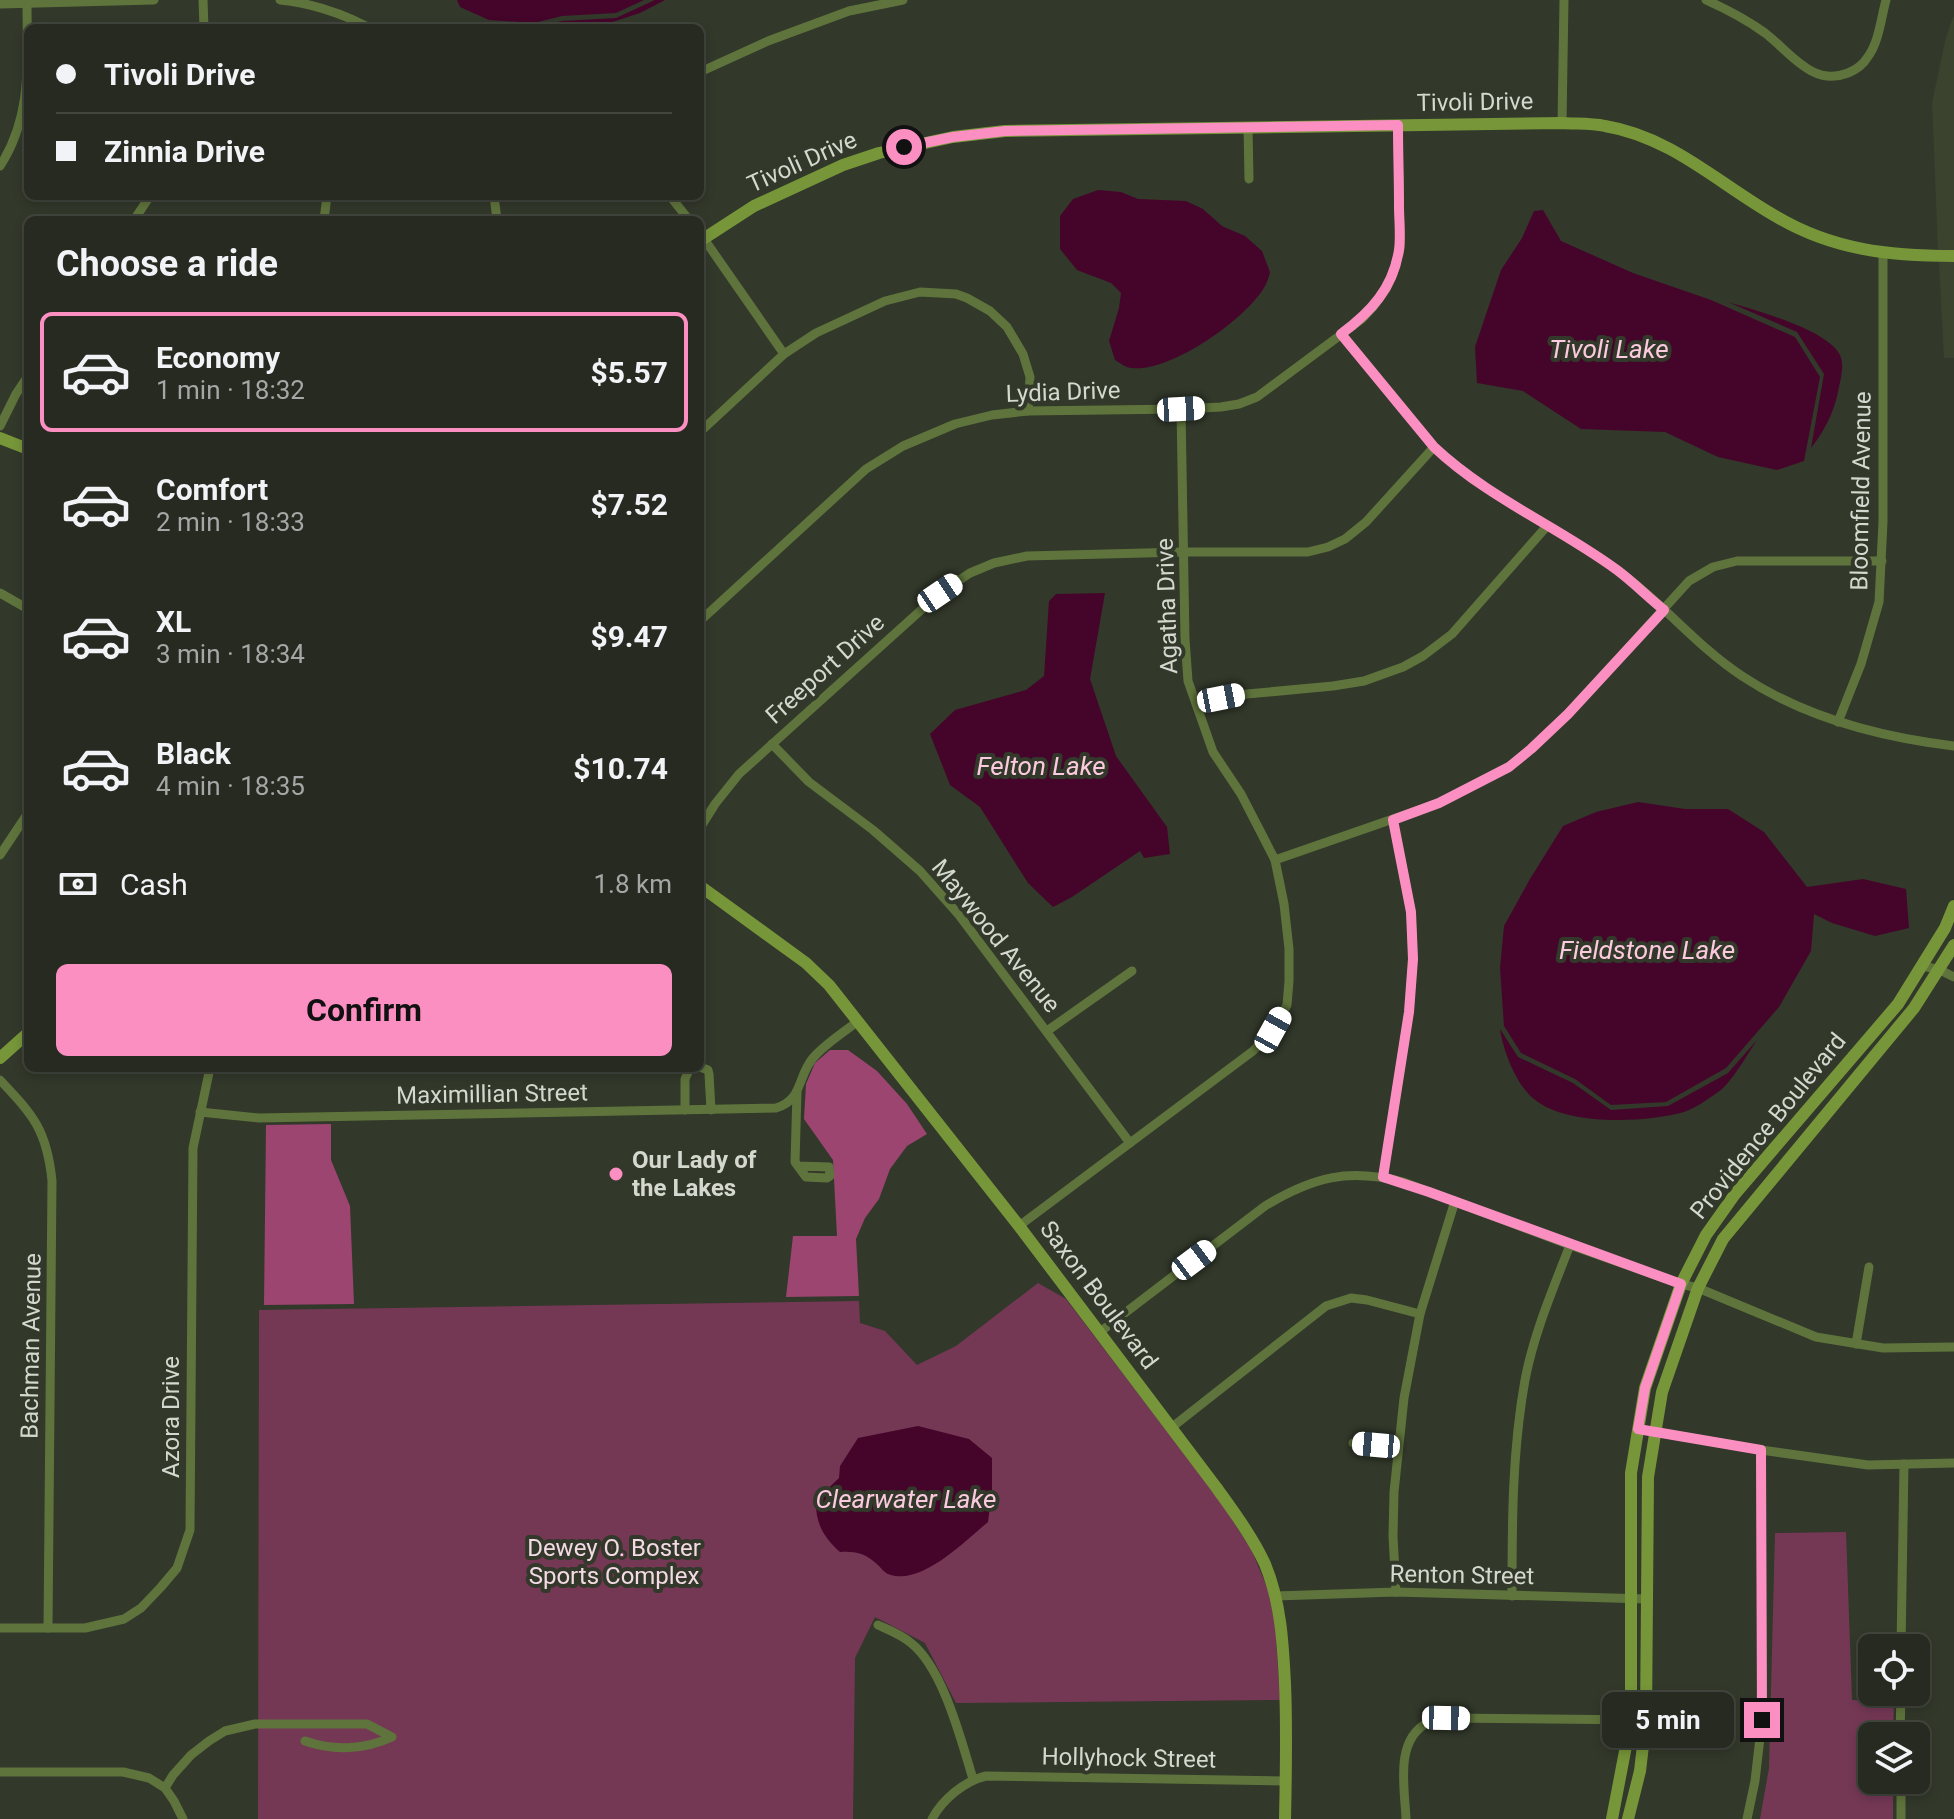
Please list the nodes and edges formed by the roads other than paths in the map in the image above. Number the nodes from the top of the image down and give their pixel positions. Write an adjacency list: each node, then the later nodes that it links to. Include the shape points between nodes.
1 (154, 0): 8 (street)
2 (203, 0): 11 (street)
3 (280, 0): 12 (street, via 330,10)
4 (903, 0): 13 (street, via 849,11)
5 (1564, 0): 15 (street)
6 (1706, 0): 7 (street, via 1765,33 1802,66 1827,76 1843,75 1866,61)
7 (1886, 0)
8 (27, 3): 9 (street); 10 (street)
9 (0, 4)
10 (27, 24)
11 (204, 24)
12 (361, 24)
13 (704, 70)
14 (24, 105): 18 (street, via 12,148)
15 (1562, 123): 16 (main road, Tivoli Drive); 24 (main road, Tivoli Drive, via 1605,126 1644,137 1681,154 1777,218 1812,235)
16 (1398, 125): 17 (main road, Tivoli Drive); 26 (street, Lydia Drive, via 1400,248 1393,274 1373,307)
17 (1248, 127): 19 (street); 22 (main road, Tivoli Drive, via 1005,131 953,137 843,165 754,206)
18 (0, 166)
19 (1249, 179)
20 (673, 200): 21 (street)
21 (686, 216)
22 (704, 236)
23 (704, 242): 27 (street)
24 (1883, 254): 25 (main road, Tivoli Drive); 38 (street, Bloomfield Avenue)
25 (1954, 256)
26 (1341, 334): 29 (street, Lydia Drive, via 1257,397 1221,407); 35 (street)
27 (784, 354): 30 (street, via 885,301 920,292 956,294 990,311 1007,327 1030,377); 32 (street)
28 (24, 382): 31 (street)
29 (1181, 409): 30 (street, Lydia Drive); 37 (street, Agatha Drive)
30 (1028, 411): 42 (street, Lydia Drive, via 955,424 866,469)
31 (0, 426)
32 (704, 428)
33 (0, 438): 34 (main road)
34 (24, 447)
35 (1434, 447): 36 (street, via 1495,495); 37 (street, Freeport Drive, via 1366,522 1328,547 1308,552)
36 (1547, 526): 41 (street, via 1617,570); 43 (street, via 1452,634 1403,667 1364,681)
37 (1184, 552): 43 (street, Agatha Drive, via 1188,681); 45 (street, Freeport Drive, via 1027,556 970,573 940,593)
38 (1882, 561): 41 (street, via 1737,561 1689,581); 44 (street, Bloomfield Avenue, via 1879,602)
39 (1, 596): 40 (street)
40 (24, 607)
41 (1664, 610): 44 (street, via 1741,676); 48 (street, via 1568,714 1509,767)
42 (704, 617)
43 (1196, 703): 51 (street, Agatha Drive, via 1213,752)
44 (1838, 722): 46 (street)
45 (772, 744): 49 (street, Freeport Drive, via 739,774); 60 (street, Maywood Avenue, via 809,782 920,871)
46 (1954, 746)
47 (24, 819): 50 (street)
48 (1393, 820): 51 (street); 73 (street, via 1411,912 1413,959)
49 (704, 822)
50 (0, 855)
51 (1275, 860): 71 (street, Agatha Drive, via 1289,949 1287,1005 1253,1051)
52 (704, 889): 59 (main road, Saxon Boulevard, via 806,963)
53 (1954, 906): 55 (main road, Providence Boulevard)
54 (1954, 945): 56 (main road, Providence Boulevard)
55 (1923, 966): 56 (street); 78 (main road, Providence Boulevard, via 1898,1004 1735,1194)
56 (1940, 970): 58 (street); 79 (main road, Providence Boulevard, via 1723,1239)
57 (1132, 971): 60 (street)
58 (1954, 977)
59 (858, 1021): 67 (street, via 811,1060); 75 (main road, Saxon Boulevard)
60 (1047, 1031): 71 (street, Maywood Avenue)
61 (24, 1037): 62 (main road)
62 (0, 1058)
63 (704, 1068): 69 (street, via 709,1074)
64 (209, 1072): 70 (street, Azora Drive)
65 (688, 1072): 68 (street)
66 (0, 1080): 99 (street, Bachman Avenue, via 27,1109 50,1158)
67 (797, 1092): 69 (street, Maximillian Street, via 776,1108); 72 (street)
68 (685, 1110): 69 (street, Maximillian Street); 70 (street, Maximillian Street, via 259,1118)
69 (711, 1110)
70 (200, 1112): 99 (street, Azora Drive, via 192,1185 190,1530 177,1568 141,1608 124,1619 85,1628)
71 (1130, 1143): 75 (street, Agatha Drive)
72 (798, 1166)
73 (1383, 1177): 74 (street); 81 (street, via 1343,1175 1292,1190)
74 (1455, 1201): 76 (street); 80 (street)
75 (1019, 1226): 81 (main road, Saxon Boulevard)
76 (1570, 1245): 78 (street); 94 (street, via 1541,1322 1516,1437)
77 (1869, 1267): 82 (street)
78 (1681, 1284): 79 (street); 85 (main road, Providence Boulevard, via 1645,1388)
79 (1698, 1288): 82 (street, via 1816,1337); 86 (main road, Providence Boulevard, via 1662,1392)
80 (1420, 1314): 84 (street, via 1351,1298 1326,1306); 88 (street)
81 (1100, 1332): 84 (main road, Saxon Boulevard)
82 (1856, 1344): 83 (street)
83 (1954, 1347)
84 (1171, 1428): 93 (main road, Saxon Boulevard, via 1246,1531)
85 (1638, 1429): 86 (street); 95 (main road, Providence Boulevard, via 1631,1473)
86 (1655, 1433): 89 (street); 96 (main road, Providence Boulevard, via 1648,1477)
87 (1353, 1443): 88 (street)
88 (1398, 1446): 92 (street)
89 (1761, 1450): 91 (street, via 1868,1465); 115 (street, via 1762,1720)
90 (1954, 1463): 91 (street)
91 (1904, 1464): 100 (street)
92 (1396, 1592): 93 (street, Renton Street); 94 (street, Renton Street)
93 (1276, 1596): 106 (main road, Saxon Boulevard, via 1284,1655)
94 (1512, 1596): 95 (street, Renton Street)
95 (1632, 1598): 96 (street, Renton Street); 101 (main road, Providence Boulevard)
96 (1647, 1599): 102 (main road, Providence Boulevard)
97 (878, 1625): 105 (street, via 910,1641 937,1675)
98 (0, 1628): 99 (street, Azora Drive)
99 (48, 1628)
100 (1901, 1634)
101 (1631, 1720): 102 (street); 112 (street, via 1446,1718 1428,1723 1412,1738 1404,1759); 113 (main road, Providence Boulevard)
102 (1646, 1720): 114 (main road, Providence Boulevard)
103 (305, 1741): 107 (street, via 336,1749 392,1737 367,1724 255,1724 209,1741)
104 (0, 1772): 107 (street, via 123,1772)
105 (973, 1779): 106 (street, Hollyhock Street); 110 (street)
106 (1286, 1781): 111 (main road, Saxon Boulevard)
107 (165, 1788): 109 (street)
108 (1901, 1794): 116 (street)
109 (183, 1819)
110 (932, 1819)
111 (1285, 1819)
112 (1406, 1819)
113 (1612, 1819)
114 (1628, 1819)
115 (1747, 1819)
116 (1901, 1819)

